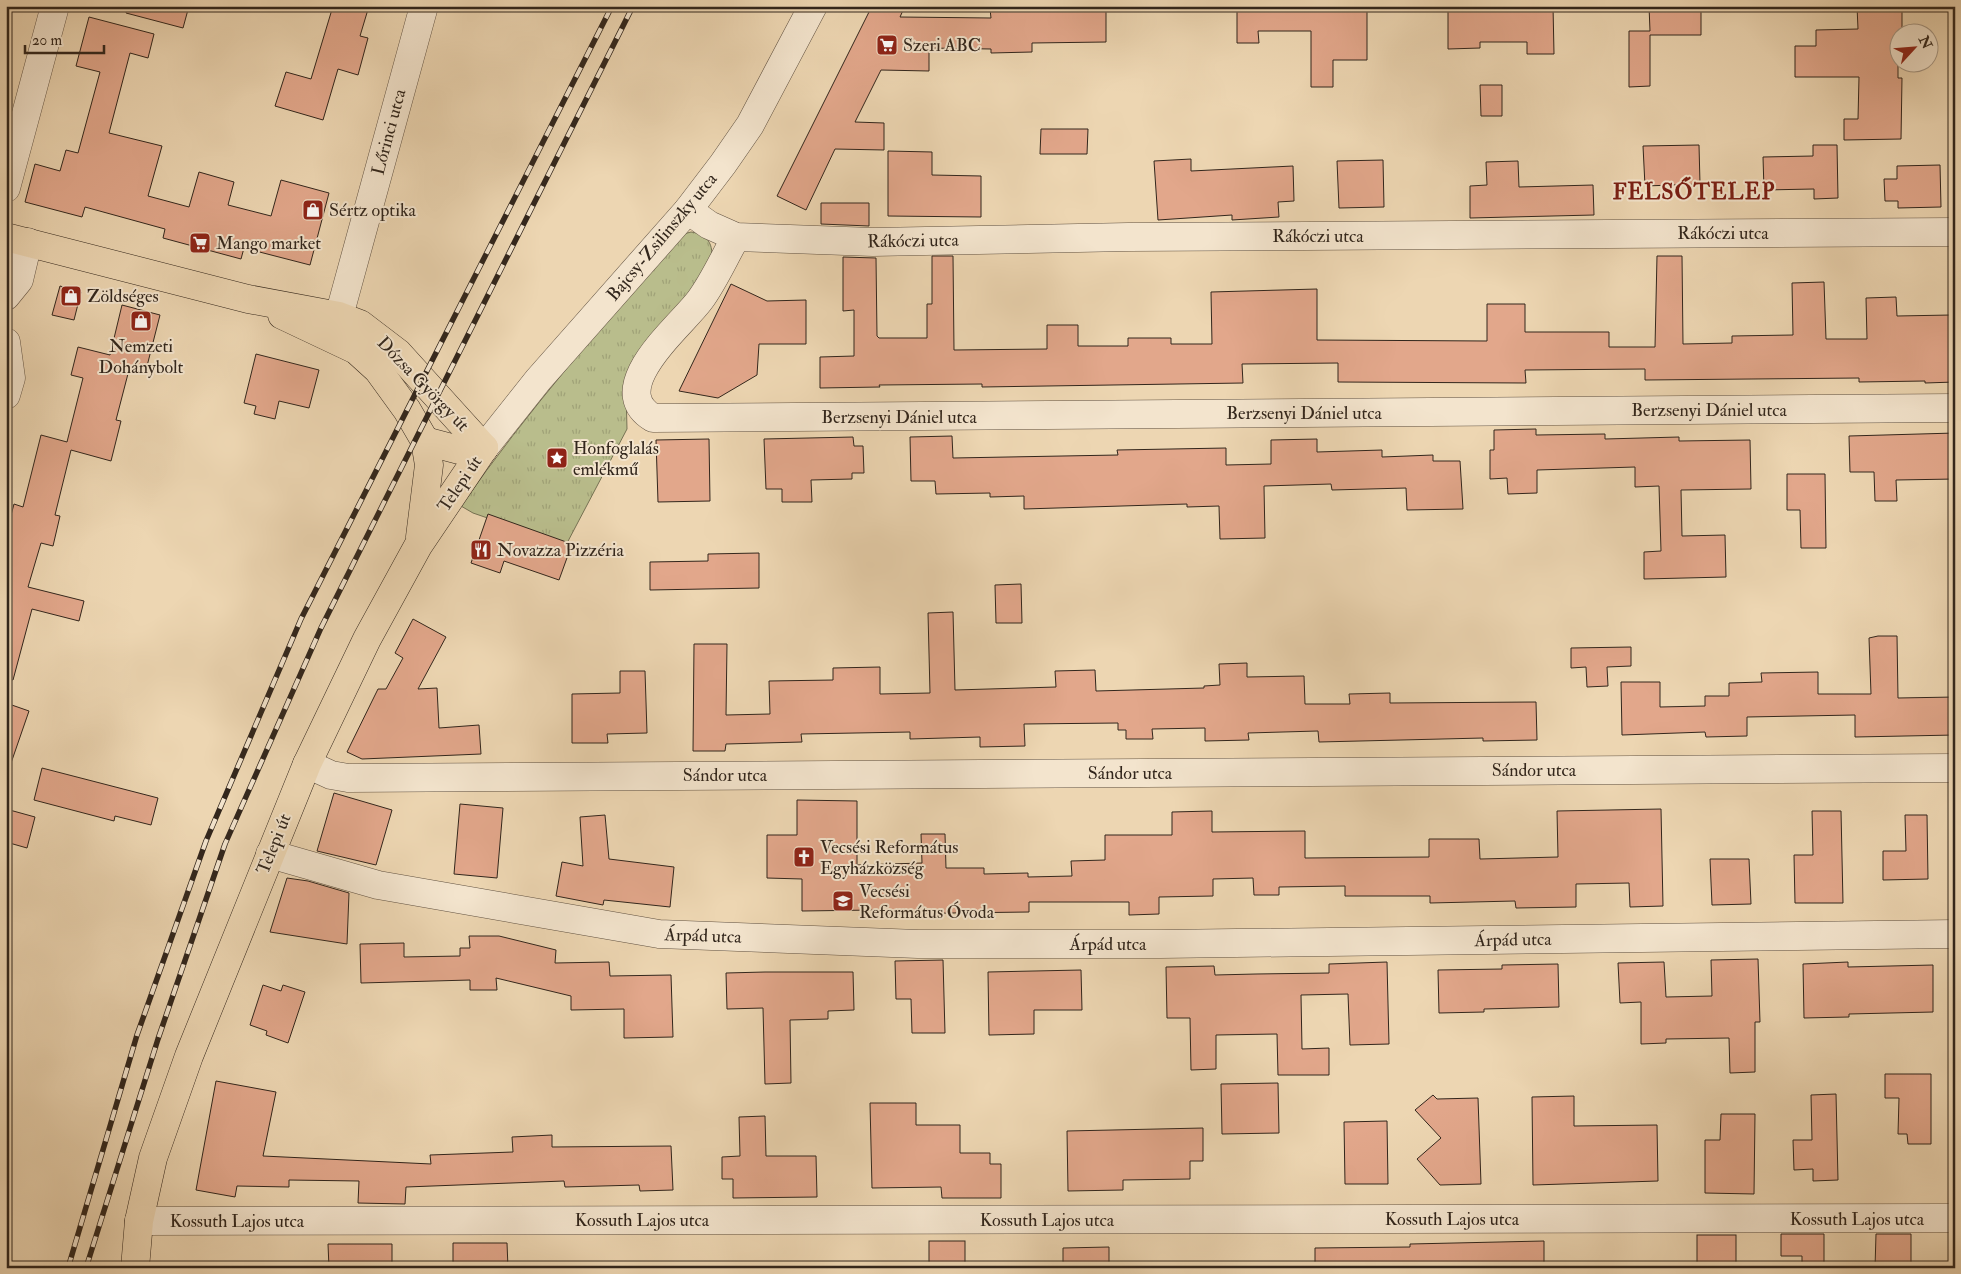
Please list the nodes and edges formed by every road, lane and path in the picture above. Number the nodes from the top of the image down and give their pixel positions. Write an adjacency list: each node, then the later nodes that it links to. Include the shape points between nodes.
1 (55, 6): 4 (street)
2 (424, 6): 11 (street, Lőrinci utca)
3 (813, 6): 5 (street, Bajcsy-Zsilinszky utca, via 750,125)
4 (6, 188)
5 (688, 210): 7 (street, Rákóczi utca, via 709,225); 16 (street, Bajcsy-Zsilinszky utca, via 538,380)
6 (1955, 232): 7 (street, Rákóczi utca, via 1138,236 873,242)
7 (736, 237): 14 (street, Berzsenyi Dániel utca, via 701,298 656,348 642,371 636,394 638,405 642,412 653,418)
8 (17, 240): 9 (street, via 19,280); 10 (main road, Dózsa György út)
9 (6, 296)
10 (248, 300): 11 (main road, Dózsa György út); 15 (main road, Dózsa György út, via 356,350 396,393)
11 (339, 316): 16 (main road, Dózsa György út, via 360,324 398,353)
12 (6, 342): 13 (street, via 11,378)
13 (6, 395)
14 (1955, 408)
15 (425, 441): 16 (main road, Dózsa György út, via 459,450); 17 (main road, via 429,465)
16 (484, 448): 17 (main road, Telepi út)
17 (418, 546): 18 (main road, Telepi út, via 367,639)
18 (307, 764): 19 (street, Sándor utca, via 331,775 348,778); 20 (main road, Telepi út)
19 (1955, 768)
20 (270, 854): 21 (street, Árpád utca, via 378,885 659,934 918,944); 23 (main road, Telepi út, via 188,1056 154,1158)
21 (1955, 934)
22 (1955, 1218): 23 (street, Kossuth Lajos utca)
23 (139, 1221): 24 (main road, Telepi út)
24 (135, 1268)

